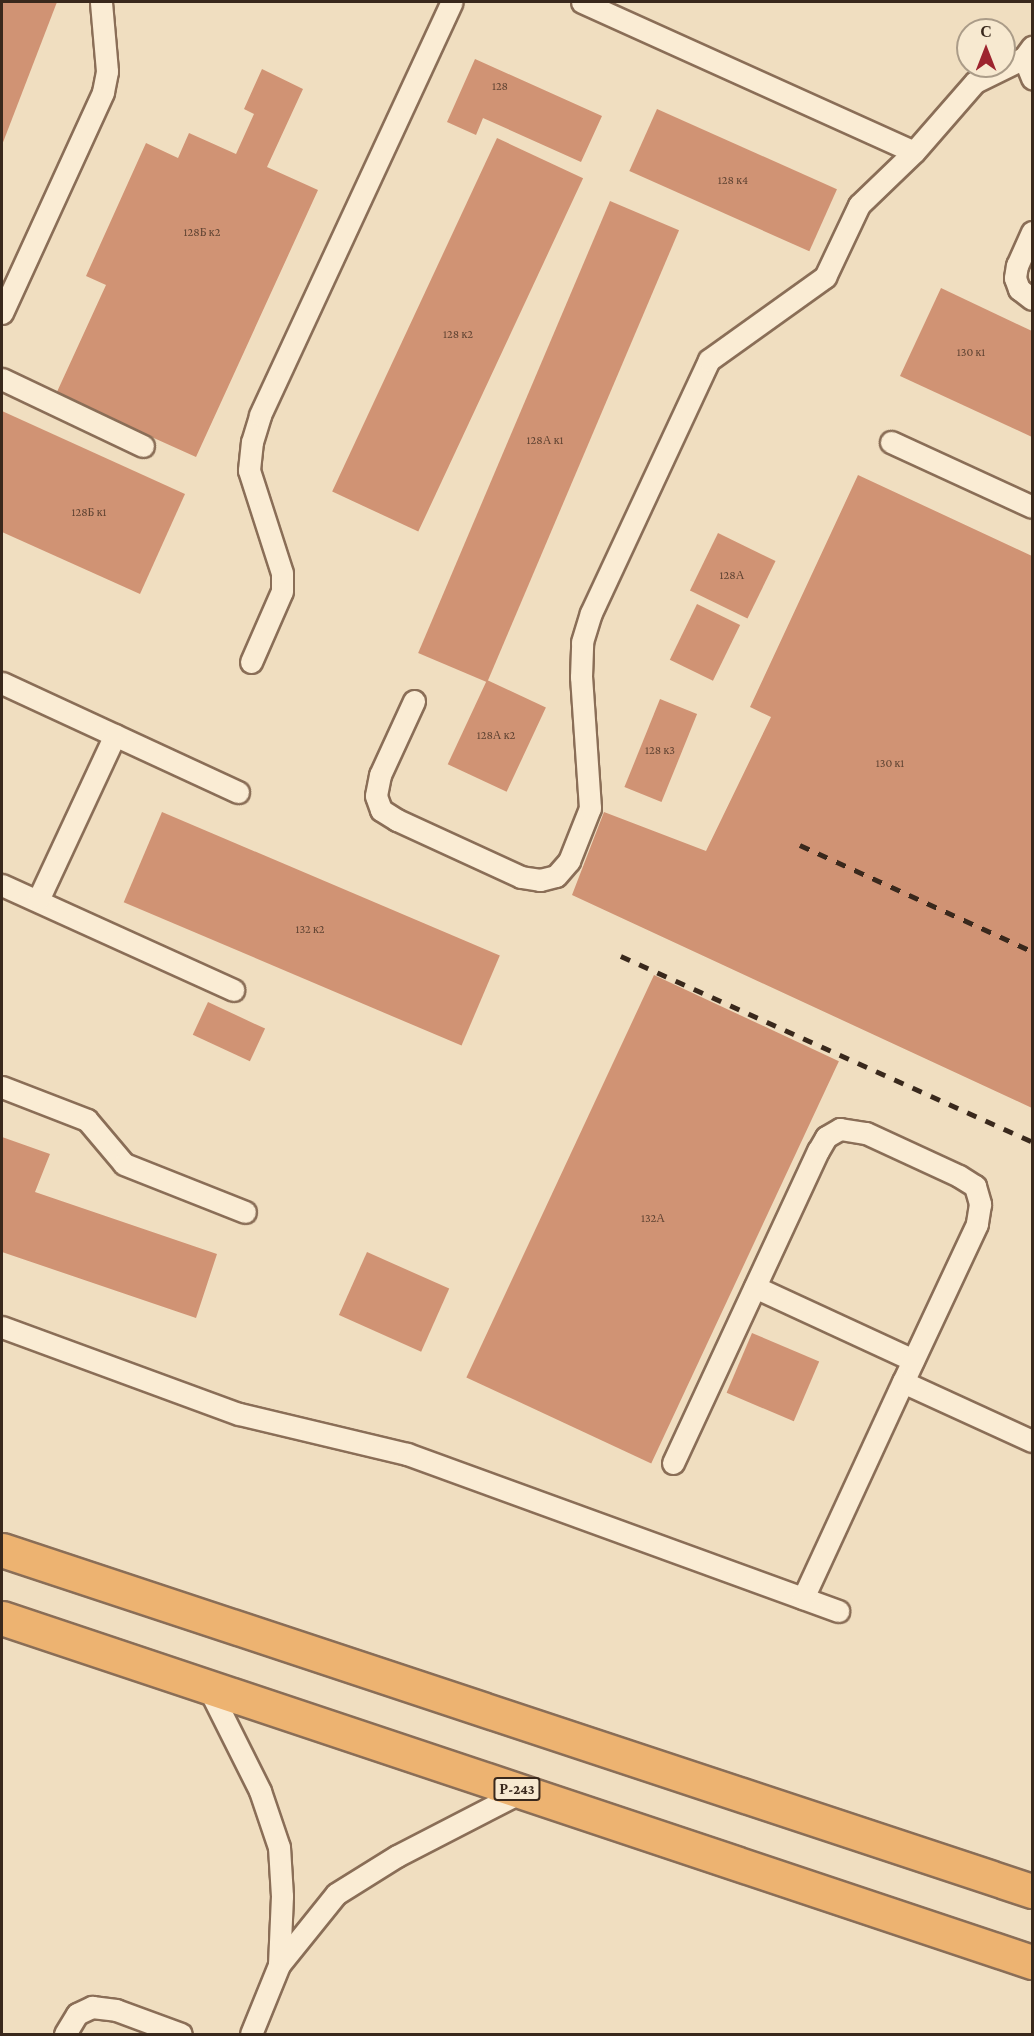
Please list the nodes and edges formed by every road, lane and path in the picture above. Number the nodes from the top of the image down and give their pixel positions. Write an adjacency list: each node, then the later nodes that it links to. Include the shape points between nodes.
1 (101, 2): 9 (lane, via 107,71 103,92)
2 (452, 2): 14 (lane, via 260,415 249,470 282,573 282,591)
3 (582, 2): 6 (lane)
4 (1028, 52): 5 (lane); 6 (lane, via 975,82)
5 (1032, 78)
6 (914, 152): 16 (lane, via 859,205 825,277 709,360 591,613 582,642 590,808 568,861 556,876 540,880 521,877 381,810 376,796 380,775)
7 (1032, 231): 8 (lane, via 1015,278 1019,290)
8 (1032, 299)
9 (2, 313)
10 (2, 379): 12 (lane)
11 (891, 442): 13 (lane)
12 (144, 446)
13 (1032, 507)
14 (251, 662)
15 (2, 683): 17 (lane)
16 (414, 701)
17 (114, 735): 18 (lane); 20 (lane)
18 (238, 792)
19 (2, 885): 20 (lane)
20 (38, 900): 21 (lane)
21 (233, 990)
22 (2, 1087): 23 (lane, via 87,1120 124,1164)
23 (246, 1212)
24 (755, 1287): 26 (lane); 26 (lane, via 826,1137 840,1129 866,1133 949,1171 975,1186 979,1214); 29 (lane)
25 (2, 1328): 31 (lane, via 239,1414 407,1454)
26 (913, 1360): 27 (lane)
27 (903, 1382): 28 (lane); 31 (lane)
28 (1032, 1442)
29 (673, 1463)
30 (2, 1550): 36 (highway)
31 (802, 1598): 32 (lane)
32 (838, 1611)
33 (2, 1618): 34 (highway, Р-243)
34 (207, 1685): 35 (highway, Р-243); 38 (lane, via 260,1791 279,1847)
35 (523, 1791): 37 (highway, Р-243); 38 (lane, via 397,1856 336,1894)
36 (1032, 1891)
37 (1032, 1962)
38 (279, 1965): 41 (lane)
39 (65, 2034): 40 (lane, via 76,2014 92,2007 116,2010)
40 (181, 2034)
41 (251, 2034)

